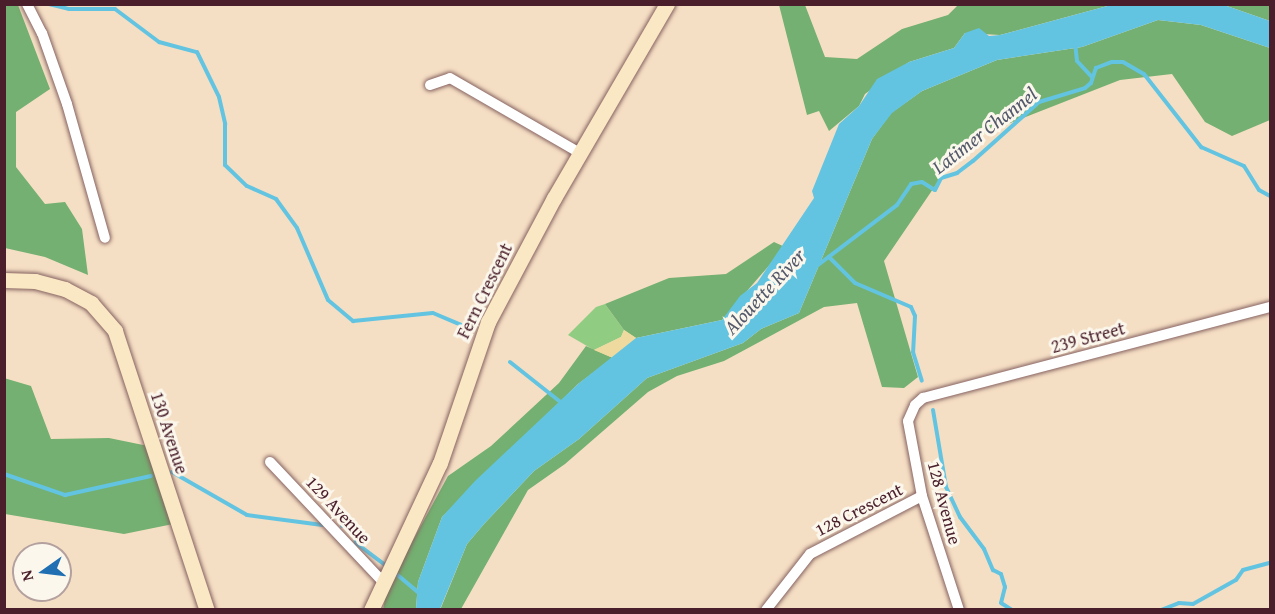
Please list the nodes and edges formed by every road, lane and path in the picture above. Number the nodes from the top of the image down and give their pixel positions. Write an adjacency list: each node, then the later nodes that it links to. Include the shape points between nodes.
1 (27, 4): 5 (street, via 68,104)
2 (667, 4): 4 (street, Fern Crescent)
3 (430, 85): 4 (street, via 450,78)
4 (580, 153): 11 (street, Fern Crescent, via 488,322 440,463)
5 (105, 238)
6 (4, 280): 12 (street, 130 Avenue, via 35,280 65,289 91,303 115,331)
7 (1270, 307): 8 (street, 239 Street, via 923,398)
8 (915, 405): 10 (street, 128 Avenue, via 908,421)
9 (270, 462): 11 (street, 129 Avenue)
10 (922, 496): 14 (street, 128 Crescent, via 810,554); 15 (street, 128 Avenue)
11 (383, 579): 13 (street, Fern Crescent)
12 (207, 609)
13 (371, 609)
14 (766, 609)
15 (959, 609)

